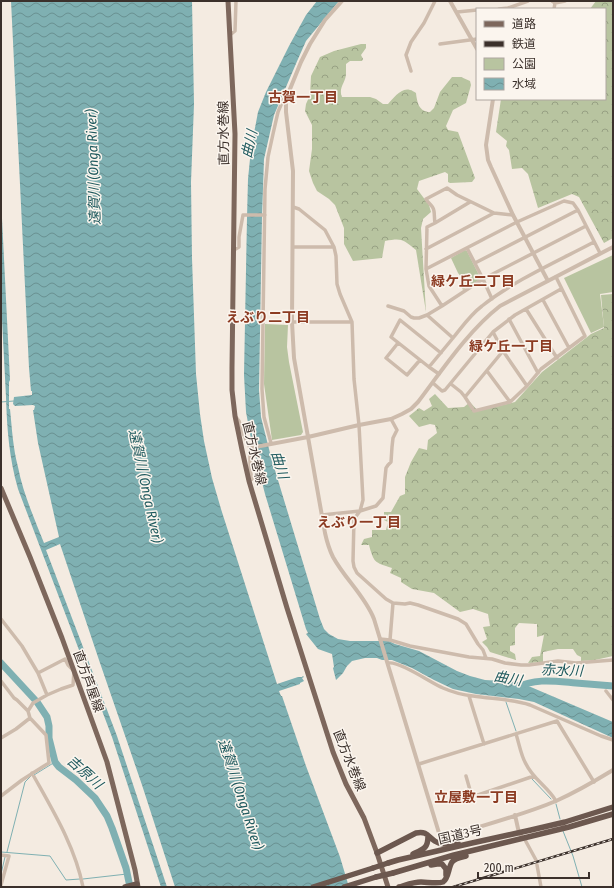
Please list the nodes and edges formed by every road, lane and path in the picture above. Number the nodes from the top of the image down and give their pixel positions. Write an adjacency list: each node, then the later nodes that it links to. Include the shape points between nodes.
1 (228, 1): 12 (main road, 直方水巻線)
2 (236, 1): 12 (street, via 235,32)
3 (342, 1): 18 (street, via 325,20 310,44)
4 (435, 1): 17 (street, via 406,55)
5 (450, 1): 11 (street)
6 (528, 1): 9 (street)
7 (565, 1): 8 (street)
8 (554, 2)
9 (508, 8)
10 (476, 10): 11 (street)
11 (457, 12): 14 (street)
12 (230, 35): 36 (main road, 直方水巻線, via 236,134)
13 (476, 39): 14 (street)
14 (472, 40): 15 (street); 16 (street)
15 (440, 44)
16 (476, 47)
17 (411, 71)
18 (288, 94): 21 (street, via 286,112 293,171); 25 (street, via 278,112 268,157)
19 (493, 100): 24 (street, via 487,153)
20 (470, 202): 23 (street); 27 (street); 27 (street, via 447,188 426,199 433,207)
21 (293, 207): 31 (street); 32 (street, via 325,230)
22 (578, 210): 26 (street, via 573,202 564,201); 28 (street); 29 (street)
23 (494, 213): 24 (street); 35 (street)
24 (513, 214): 26 (street)
25 (265, 215): 36 (street, via 243,215 239,247); 76 (street, via 262,389 264,417)
26 (517, 222): 29 (street); 34 (street)
27 (435, 223): 35 (street, via 427,227)
28 (586, 226): 30 (street); 37 (street)
29 (525, 238): 37 (street); 39 (street)
30 (594, 242): 38 (street); 41 (street)
31 (293, 247): 32 (street); 53 (street)
32 (334, 247): 54 (street, via 337,284)
33 (613, 247): 38 (street)
34 (467, 248): 39 (street); 40 (street)
35 (426, 249): 40 (street)
36 (234, 250): 72 (main road, 直方水巻線, via 232,390)
37 (534, 253): 41 (street); 43 (street)
38 (600, 253): 42 (street)
39 (475, 263): 43 (street)
40 (426, 269): 49 (street, via 428,286)
41 (542, 269): 44 (street); 46 (street)
42 (556, 277): 44 (street); 45 (street)
43 (483, 279): 46 (street); 49 (street)
44 (548, 281): 66 (street, via 491,313)
45 (561, 290): 47 (street); 58 (street, via 585,336)
46 (492, 299): 56 (street, via 470,317)
47 (543, 300): 50 (street); 58 (street)
48 (388, 306): 51 (street, via 404,310 414,318)
49 (442, 306): 51 (street)
50 (526, 309): 52 (street); 61 (street)
51 (427, 315): 56 (street)
52 (509, 319): 55 (street); 65 (street)
53 (292, 322): 54 (street); 75 (street, via 294,358)
54 (352, 322): 74 (street)
55 (493, 332): 59 (street); 68 (street)
56 (453, 338): 60 (street)
57 (398, 343): 60 (street, via 391,337 400,320); 62 (street); 62 (street, via 386,358 407,375)
58 (569, 348): 61 (street)
59 (503, 351): 64 (street); 69 (street)
60 (441, 353): 63 (street)
61 (557, 358): 65 (street)
62 (420, 360): 63 (street)
63 (429, 368): 66 (street)
64 (487, 371): 70 (street); 71 (street)
65 (538, 373): 69 (street)
66 (439, 374): 67 (street)
67 (433, 383): 68 (street, via 442,391); 73 (street, via 411,409)
68 (450, 384): 70 (street)
69 (527, 386): 71 (street)
70 (465, 397): 71 (street, via 474,410)
71 (510, 402)
72 (235, 416): 77 (street); 78 (main road, 直方水巻線)
73 (391, 419): 74 (street); 80 (street, via 397,430 393,438 391,462 386,468 383,498 376,506)
74 (359, 425): 75 (street); 80 (street, via 363,500)
75 (308, 437): 76 (street); 81 (street)
76 (270, 443): 77 (street)
77 (250, 448): 78 (street)
78 (250, 481): 118 (main road, 直方水巻線, via 333,752 364,818)
79 (1, 488): 89 (main road, 直方芦屋線)
80 (360, 511): 81 (street); 82 (street, via 354,518 354,567 357,573)
81 (322, 515): 84 (street, via 329,548 372,612)
82 (393, 603): 85 (street); 86 (street, via 410,603 458,619 466,624)
83 (1, 619): 90 (street, via 22,646)
84 (381, 640): 85 (street); 88 (street)
85 (390, 640): 86 (street, via 417,648)
86 (486, 658): 87 (street, via 529,665 558,661 576,663)
87 (613, 660)
88 (388, 662): 94 (street, via 410,670 443,688); 102 (street)
89 (74, 671): 90 (street, via 65,659); 93 (street, via 73,685); 126 (main road, 直方芦屋線, via 110,772 135,870)
90 (38, 673): 93 (street)
91 (1, 681): 96 (street)
92 (606, 691): 95 (street)
93 (47, 695): 96 (street, via 33,703)
94 (469, 696): 100 (street, via 530,705); 101 (street)
95 (613, 700)
96 (28, 711): 97 (street)
97 (30, 718): 99 (street); 104 (street, via 46,735 49,763)
98 (516, 734): 101 (street); 106 (street, via 525,764); 107 (street, via 557,721)
99 (1, 738)
100 (613, 740)
101 (484, 744): 102 (street)
102 (419, 764): 112 (street, via 442,836)
103 (613, 770): 107 (street)
104 (32, 773): 108 (street); 127 (street, via 58,820 76,862)
105 (466, 776): 106 (street, via 472,798)
106 (534, 776): 109 (street)
107 (594, 782): 109 (street)
108 (1, 796)
109 (556, 801): 112 (street)
110 (613, 808): 113 (highway, 国道3号)
111 (613, 814): 115 (highway, 国道3号)
112 (515, 816): 113 (street)
113 (519, 833): 115 (street); 116 (highway, 国道3号)
114 (428, 836): 116 (highway, via 438,843); 118 (highway, via 426,833 416,833); 120 (highway, via 427,846)
115 (524, 838): 117 (highway, 国道3号); 121 (street)
116 (472, 842): 120 (highway, 国道3号)
117 (495, 845): 123 (highway, 国道3号); 124 (highway, via 456,859 452,862)
118 (377, 853): 131 (main road, 直方水巻線)
119 (1, 855): 125 (street, via 9,856)
120 (398, 860): 129 (highway, 国道3号, bridge)
121 (536, 860)
122 (537, 865): 133 (street)
123 (402, 870): 124 (highway, via 442,864); 130 (highway, 国道3号, bridge)
124 (447, 877): 132 (highway, via 441,882 412,883)
125 (1, 885)
126 (136, 885): 128 (highway)
127 (83, 887)
128 (125, 887)
129 (313, 887)
130 (344, 887)
131 (388, 887)
132 (402, 887)
133 (541, 887)

